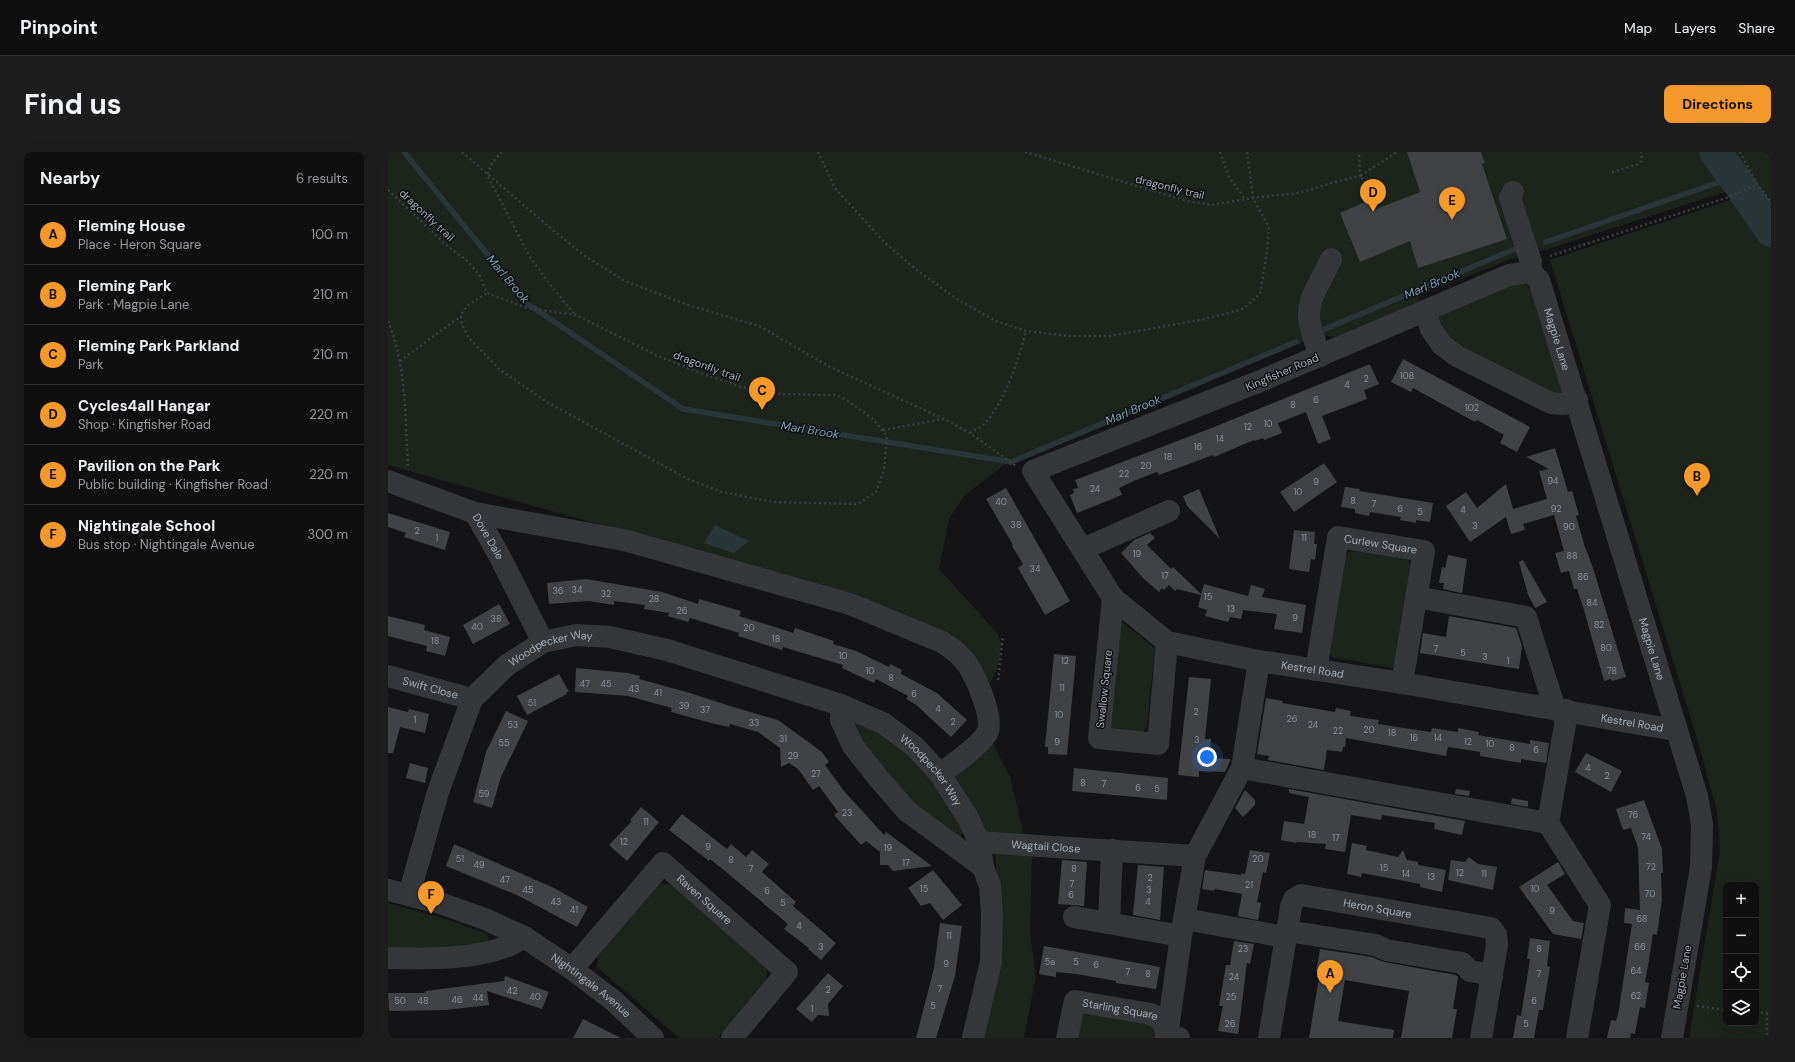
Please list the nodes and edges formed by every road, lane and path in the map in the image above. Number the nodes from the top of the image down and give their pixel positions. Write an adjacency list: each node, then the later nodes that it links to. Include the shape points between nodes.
1 (462, 152): 12 (path)
2 (502, 152): 12 (path, via 492,162)
3 (818, 152): 28 (path, via 835,188 885,243 957,299 996,322)
4 (1025, 152): 18 (path, dragonfly trail, via 1186,201 1211,205)
5 (1220, 152): 18 (path, via 1229,177)
6 (1247, 152): 17 (path)
7 (1359, 152): 13 (path)
8 (1397, 152): 13 (path, dragonfly trail)
9 (1641, 152): 11 (path, via 1642,159 1639,164)
10 (1740, 152): 14 (path)
11 (1612, 172)
12 (488, 175): 26 (path, via 530,257); 32 (path, via 585,256 625,281 688,305 759,326 830,367)
13 (1360, 176): 17 (path, dragonfly trail, via 1297,193); 20 (path)
14 (1757, 184): 19 (path); 22 (path, via 1732,196 1546,257)
15 (388, 190): 23 (path, dragonfly trail, via 446,245 466,260 479,274)
16 (1513, 192): 22 (street, via 1510,198 1531,262)
17 (1253, 198): 18 (path, dragonfly trail); 28 (path, via 1269,227 1267,252 1260,294 1243,309 1205,319 1110,336 1068,336)
18 (1245, 199)
19 (1771, 202)
20 (1376, 206)
21 (1331, 259): 29 (street, via 1317,286 1309,312)
22 (1530, 272): 24 (street, Kingfisher Road, via 1509,276); 31 (street, Magpie Lane, via 1539,280)
23 (486, 293): 25 (path, via 468,305); 26 (path, dragonfly trail, via 527,308)
24 (1425, 312): 29 (street, Kingfisher Road); 31 (street, via 1431,329 1442,346 1457,356 1551,403 1564,404)
25 (461, 315): 30 (path); 33 (path, dragonfly trail, via 468,337 499,370 547,402 688,479 722,492 773,502 858,504 876,492 884,470 887,436)
26 (576, 315): 33 (path, dragonfly trail, via 656,355 742,387 781,394 835,395 860,409)
27 (388, 321): 30 (path)
28 (1026, 331): 34 (path, via 1018,361 998,404 985,423)
29 (1320, 356): 35 (street, Kingfisher Road)
30 (400, 361): 37 (path, via 404,386)
31 (1577, 400): 54 (street, Magpie Lane)
32 (944, 419): 33 (path); 34 (path)
33 (883, 430)
34 (970, 433): 35 (path, via 1027,474)
35 (1034, 471): 40 (street, Kestrel Road)
36 (388, 481): 37 (street, Dove Dale)
37 (409, 488): 39 (street, Dove Dale)
38 (1169, 511): 40 (street)
39 (475, 513): 44 (street, Dove Dale); 56 (street, via 624,540 850,604 942,642 952,648 971,670 988,713 989,730 980,742)
40 (1083, 549): 41 (street, Kestrel Road)
41 (1113, 598): 45 (street, Kestrel Road); 45 (street, Swallow Square, via 1100,738 1158,744)
42 (1416, 598): 47 (street, Curlew Square, via 1424,551 1338,537); 50 (street, Curlew Square); 53 (street, via 1526,617)
43 (1003, 635): 49 (path)
44 (543, 642): 51 (street, Woodpecker Way, via 507,664); 52 (street, Woodpecker Way, via 576,635 610,637 668,650)
45 (1168, 642): 46 (street, Kestrel Road)
46 (1259, 661): 47 (street, Kestrel Road); 55 (street)
47 (1316, 670): 50 (street, Kestrel Road)
48 (388, 676): 51 (street, Swift Close)
49 (998, 681)
50 (1402, 683): 53 (street, Kestrel Road)
51 (472, 699): 63 (street, Woodpecker Way, via 442,778)
52 (841, 705): 56 (street, Woodpecker Way, via 883,723 914,746); 61 (street, via 841,720 852,746 907,811)
53 (1561, 710): 54 (street, Kestrel Road); 57 (street, via 1565,725)
54 (1675, 730): 72 (street, Magpie Lane, via 1697,796 1702,824 1701,867)
55 (1242, 768): 57 (street); 60 (street)
56 (940, 774): 58 (street, Woodpecker Way)
57 (1548, 823): 83 (street, via 1600,905)
58 (980, 842): 59 (street, Wagtail Close); 61 (street, Woodpecker Way)
59 (1112, 850): 60 (street, Wagtail Close); 65 (street)
60 (1195, 856): 66 (street)
61 (983, 867): 79 (street, Woodpecker Way, via 990,886 991,962)
62 (388, 890): 63 (street, Nightingale Avenue)
63 (409, 895): 68 (street, Nightingale Avenue, via 440,903)
64 (1074, 917): 65 (street)
65 (1109, 923): 66 (street)
66 (1182, 927): 67 (street); 77 (street)
67 (1286, 934): 71 (street, via 1376,945 1386,950 1462,963 1470,971); 71 (street, Heron Square, via 1292,902 1302,895 1485,926 1491,928 1496,935); 81 (street, Heron Square)
68 (524, 937): 69 (street, via 510,946 483,953 430,959); 70 (street, Nightingale Avenue)
69 (388, 958)
70 (572, 969): 76 (street, Nightingale Avenue, via 614,1001); 78 (street, Raven Square, via 663,863 787,972)
71 (1492, 975): 82 (street, Heron Square)
72 (1677, 1004): 73 (path); 84 (street, Magpie Lane)
73 (1723, 1010)
74 (1759, 1012): 75 (path)
75 (1769, 1014): 85 (path)
76 (645, 1035)
77 (1170, 1037): 80 (street, Starling Square, via 1163,1022 1151,1014 1075,1000)
78 (732, 1038)
79 (973, 1038)
80 (1067, 1038)
81 (1269, 1038)
82 (1481, 1038)
83 (1577, 1038)
84 (1672, 1038)
85 (1768, 1038)

